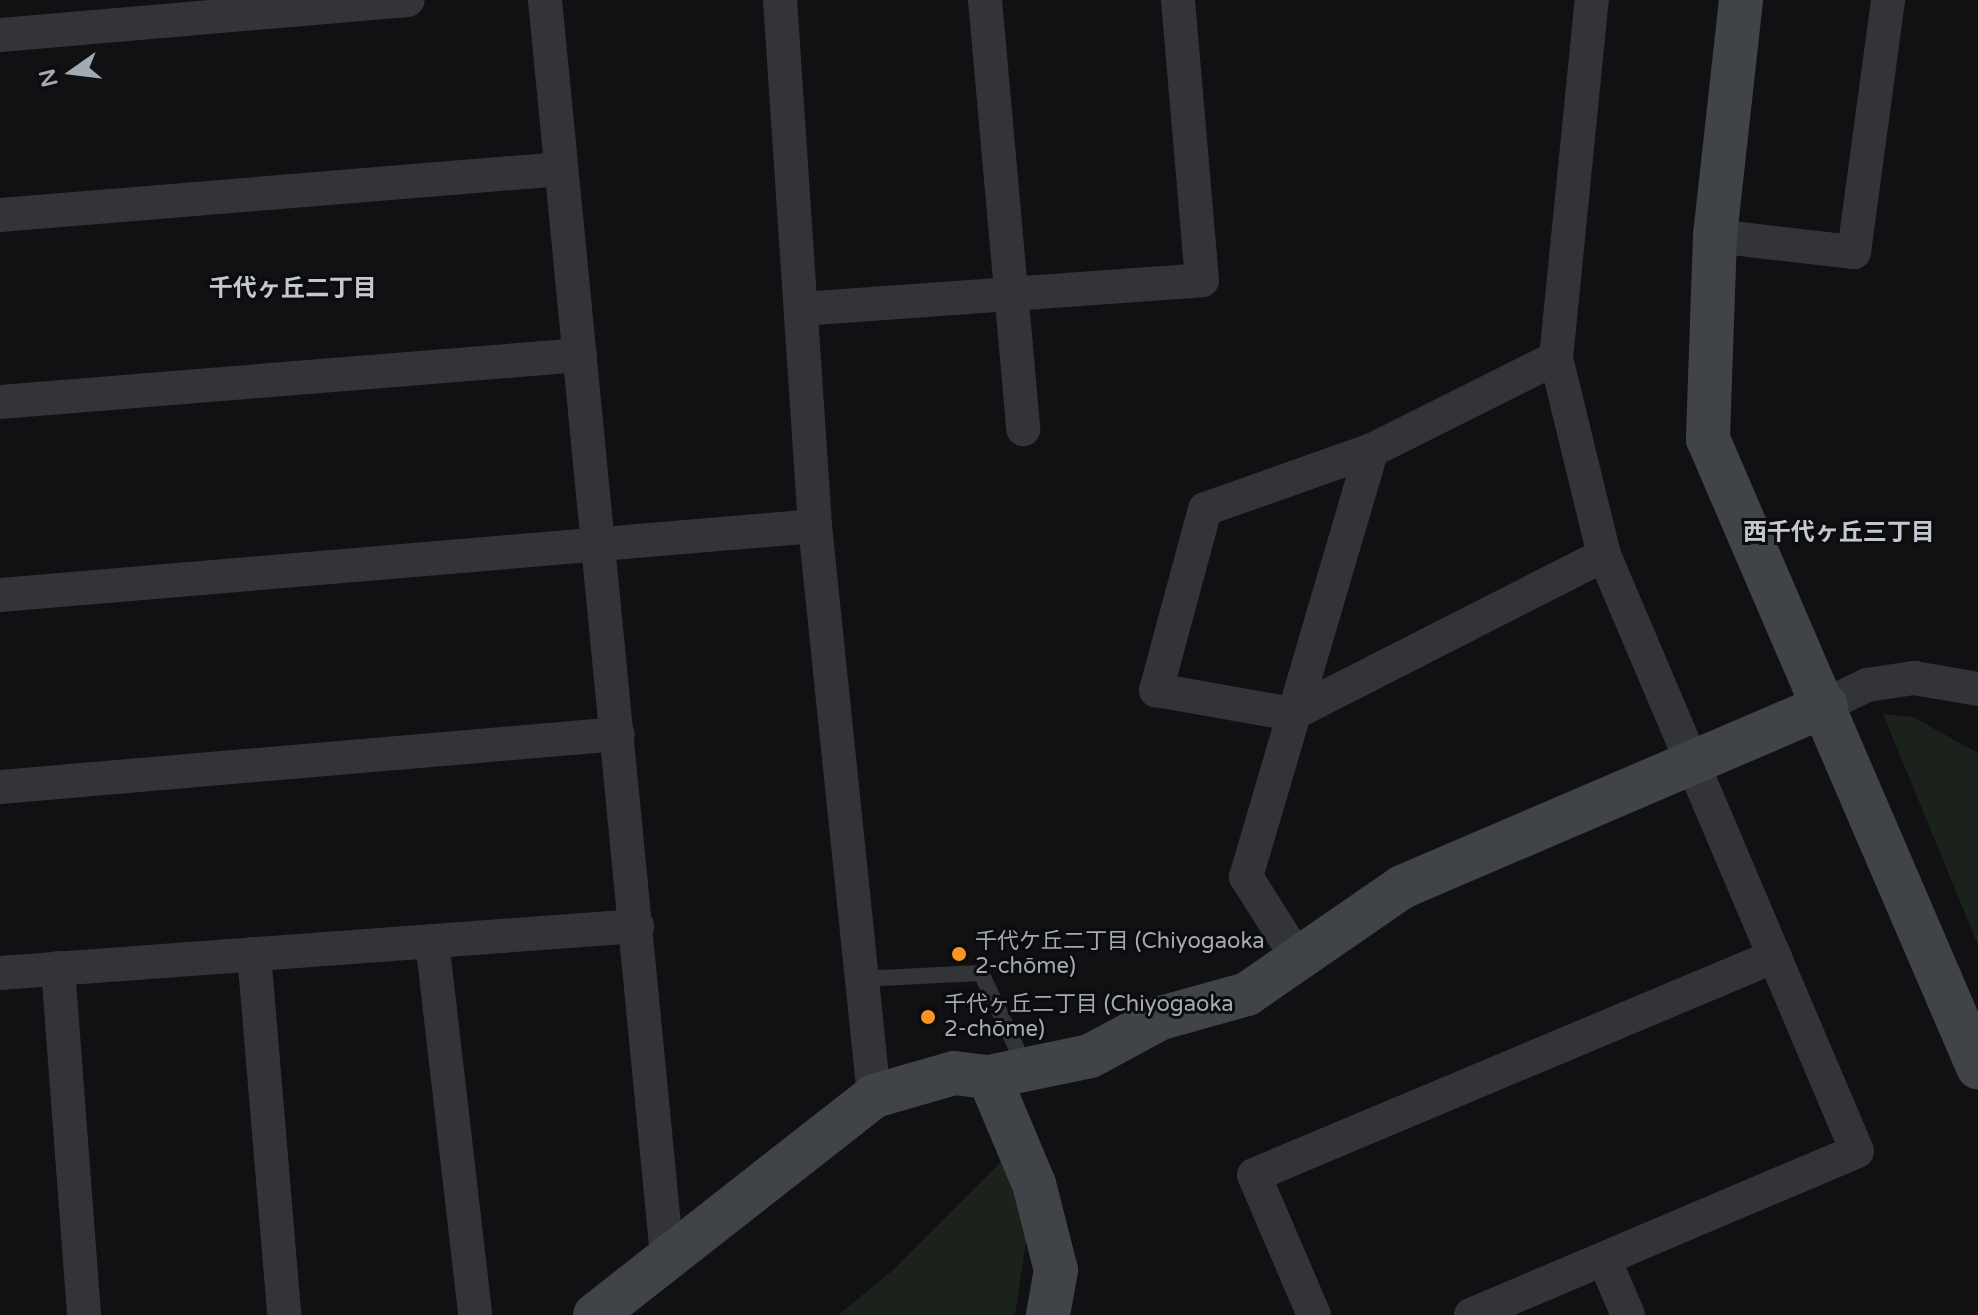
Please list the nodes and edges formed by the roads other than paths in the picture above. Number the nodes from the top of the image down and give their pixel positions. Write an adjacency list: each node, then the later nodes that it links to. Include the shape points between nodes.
1 (408, 0): 9 (street)
2 (545, 0): 10 (street)
3 (780, 0): 14 (street)
4 (985, 0): 13 (street)
5 (1178, 0): 13 (street, via 1202,280)
6 (1592, 0): 16 (street)
7 (1741, 0): 12 (street)
8 (1888, 0): 12 (street, via 1854,252)
9 (0, 35)
10 (561, 169): 11 (street); 15 (street)
11 (0, 215)
12 (1715, 236): 25 (street, via 1708,439)
13 (1010, 294): 14 (street); 18 (street)
14 (801, 309): 20 (street)
15 (580, 355): 17 (street); 21 (street)
16 (1556, 358): 19 (street); 22 (street)
17 (0, 402)
18 (1023, 429)
19 (1372, 450): 26 (street); 26 (street, via 1205,509 1156,690)
20 (815, 526): 21 (street); 37 (street)
21 (598, 540): 23 (street); 27 (street)
22 (1604, 555): 26 (street); 28 (street)
23 (0, 595)
24 (1978, 689): 25 (street, via 1914,678 1867,685)
25 (1826, 705): 28 (street); 38 (street)
26 (1292, 714): 34 (street, via 1246,877)
27 (618, 734): 29 (street); 30 (street)
28 (1694, 764): 33 (street); 34 (street, via 1402,887)
29 (0, 787)
30 (637, 926): 31 (street); 41 (street)
31 (432, 941): 32 (street); 45 (street)
32 (254, 954): 35 (street); 44 (street)
33 (1775, 956): 42 (street, via 1857,1151); 48 (street, via 1254,1175)
34 (1300, 962): 39 (street, via 1247,994 1161,1018 1090,1056)
35 (58, 968): 36 (street); 43 (street)
36 (0, 973)
37 (859, 979): 39 (lane, via 981,973); 40 (street)
38 (1978, 1067)
39 (1008, 1074): 40 (street, via 954,1073); 47 (street, via 1056,1270)
40 (874, 1096): 41 (street)
41 (667, 1255): 46 (street)
42 (1604, 1259): 49 (street); 50 (street)
43 (84, 1315)
44 (284, 1315)
45 (475, 1315)
46 (595, 1315)
47 (1048, 1315)
48 (1314, 1315)
49 (1471, 1315)
50 (1628, 1315)

